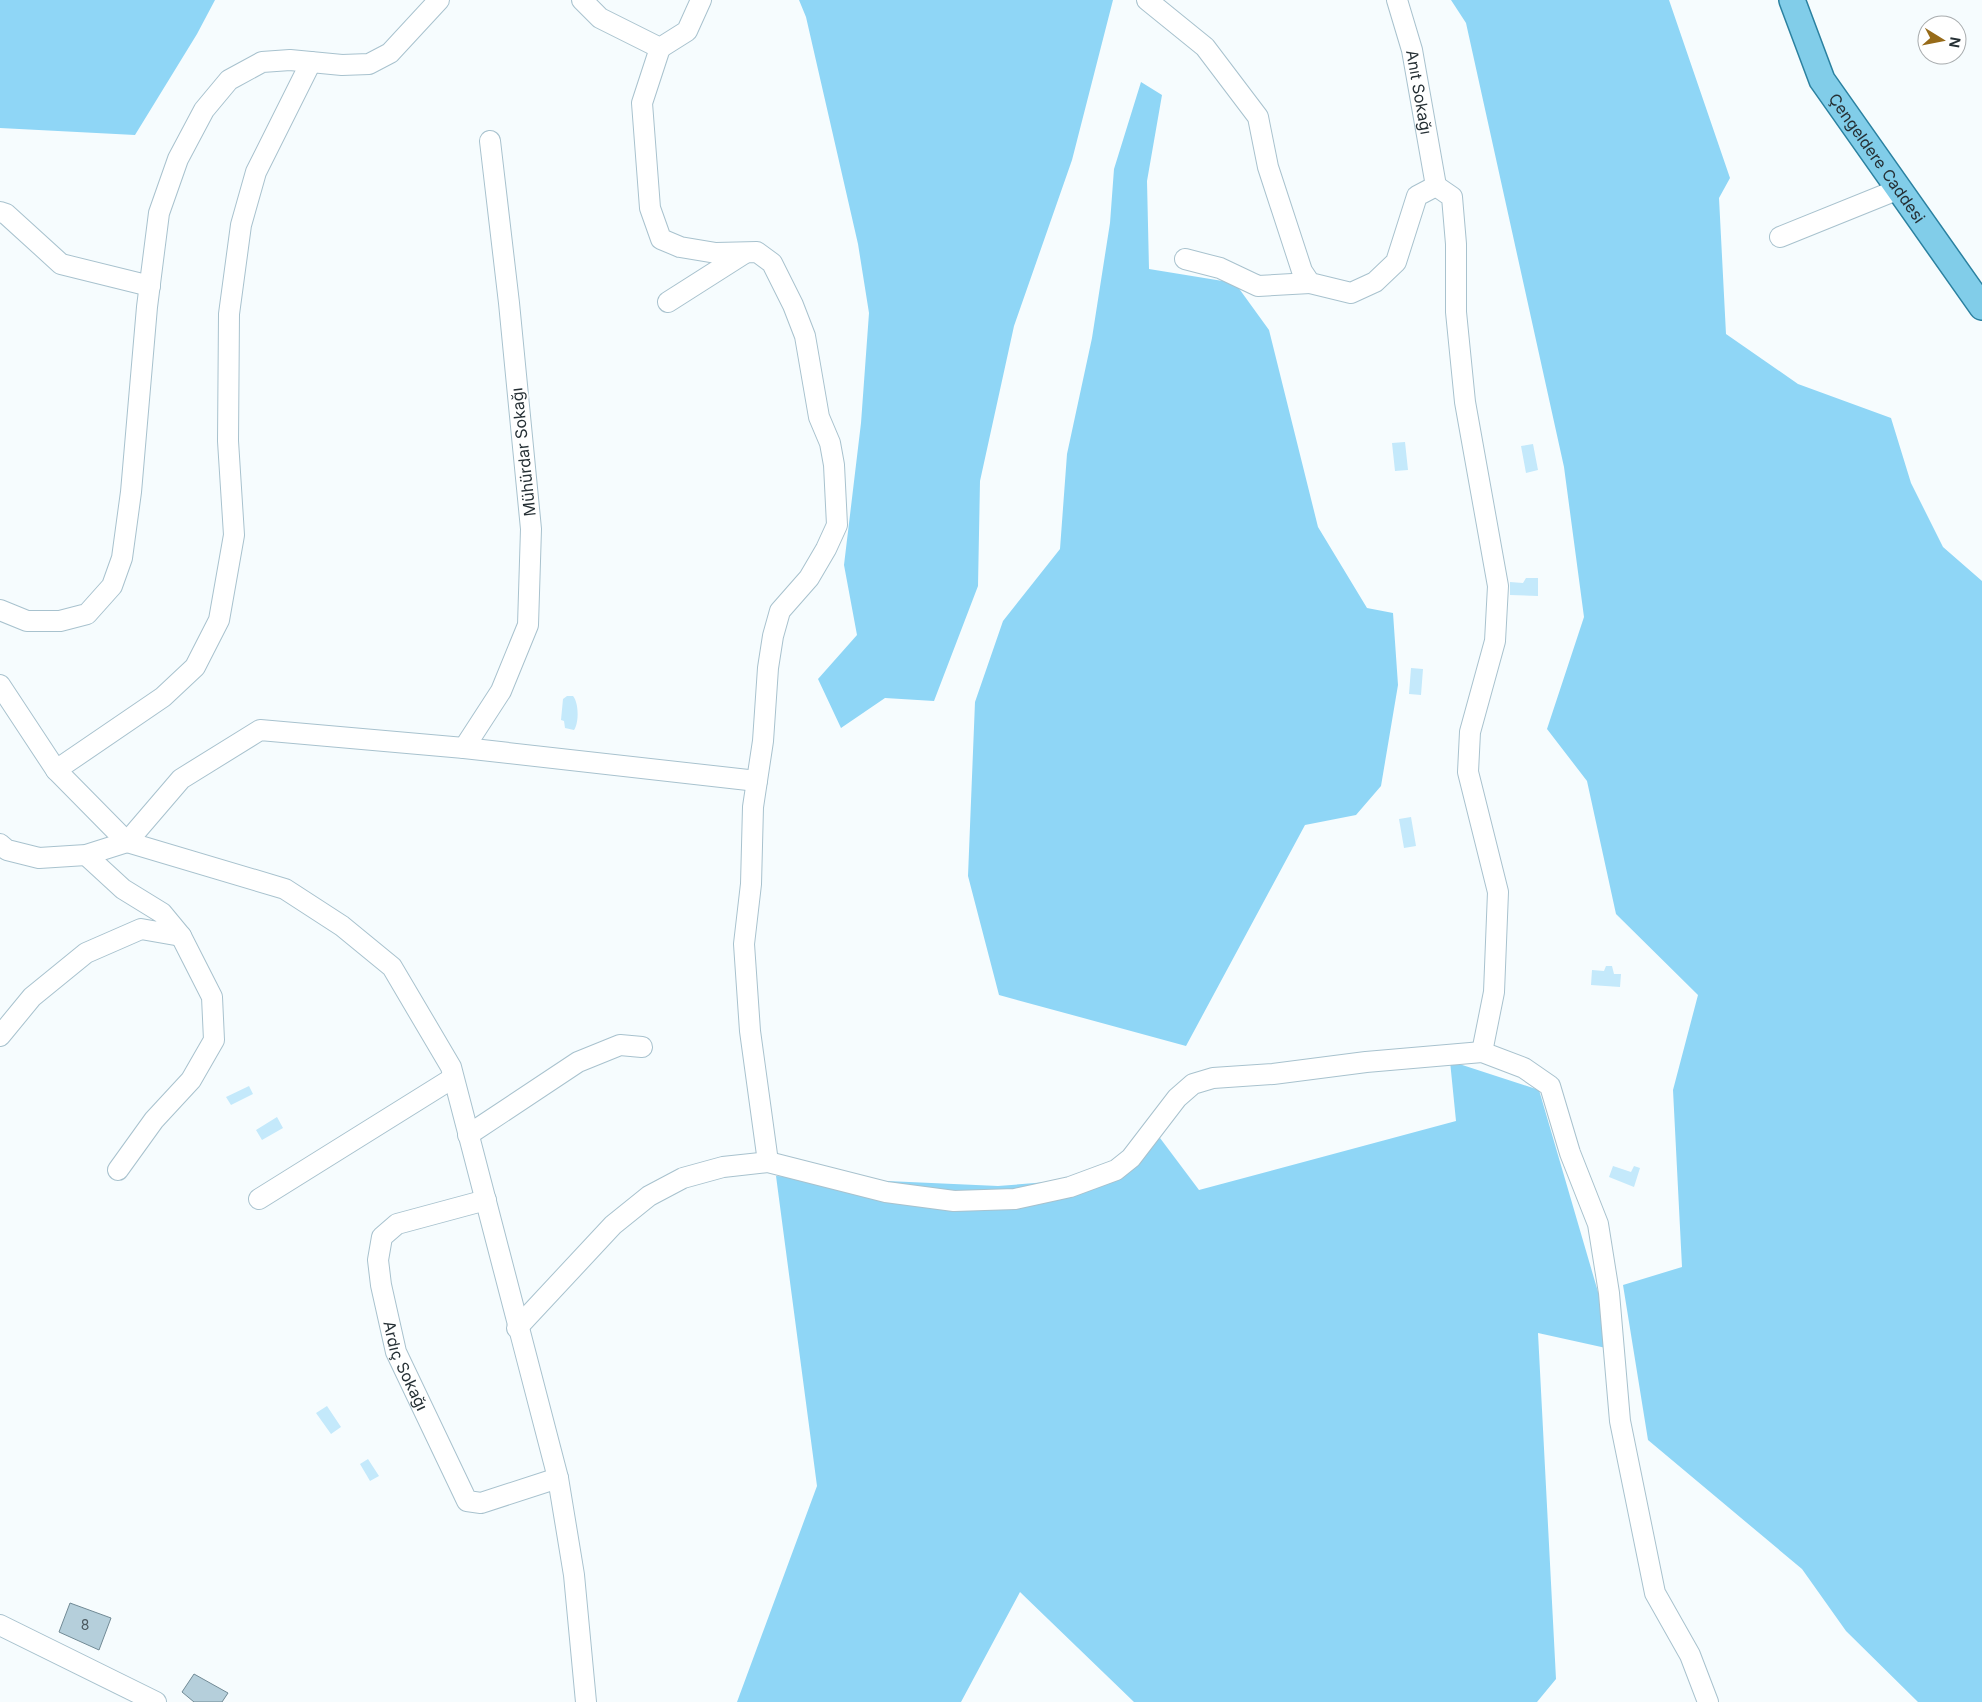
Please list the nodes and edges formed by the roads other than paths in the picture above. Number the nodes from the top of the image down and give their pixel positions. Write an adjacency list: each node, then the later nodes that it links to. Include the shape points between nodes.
1 (439, 0): 8 (street, via 390,53 369,64 342,66)
2 (582, 0): 7 (street, via 600,18)
3 (701, 0): 7 (street, via 687,31)
4 (1146, 0): 16 (street, via 1204,47 1258,117 1268,167 1302,271)
5 (1397, 0): 10 (street, Anıt Sokağı, via 1412,50)
6 (1792, 0): 11 (main road, Çengeldere Caddesi, via 1822,80)
7 (660, 48): 14 (street, via 642,104 650,208 662,239 680,247 716,254)
8 (311, 62): 17 (street, via 262,62 229,80 204,110 178,159 159,213); 23 (street, via 256,172 241,225 229,314 228,441 234,535 219,620 195,667 170,691)
9 (490, 141): 22 (street, Mühürdar Sokağı, via 531,529 528,625 501,691)
10 (1436, 186): 16 (street, via 1417,196 1396,262 1375,282 1351,293); 31 (street, via 1452,197 1456,312 1465,402 1498,586 1494,642 1470,732 1468,772 1498,892 1494,992)
11 (1899, 189): 13 (street); 19 (main road, Çengeldere Caddesi)
12 (0, 212): 17 (street, via 61,264)
13 (1780, 237)
14 (745, 253): 18 (street); 24 (street, via 757,252 772,263 805,336 819,417 830,443 834,465 837,525 809,578 780,611 768,668)
15 (1184, 260): 16 (street, via 1220,268 1258,286)
16 (1310, 283)
17 (150, 286): 20 (street, via 131,492 122,558 112,586 87,614 60,621 26,620)
18 (668, 302)
19 (1982, 307)
20 (0, 610)
21 (0, 685): 23 (street)
22 (464, 748): 24 (street); 25 (street, via 260,730 181,779)
23 (56, 770): 25 (street)
24 (757, 781): 34 (street, via 744,944 750,1031)
25 (127, 842): 27 (street); 32 (street, via 285,889 342,926 392,967 451,1068)
26 (0, 844): 27 (street, via 7,850 39,858)
27 (86, 855): 28 (street, via 124,889 162,913)
28 (181, 936): 29 (street, via 141,930 86,953 32,997); 35 (street, via 212,997 214,1040 191,1080 154,1120)
29 (0, 1036)
30 (642, 1047): 33 (street, via 620,1045 578,1062)
31 (1482, 1052): 34 (street, via 1213,1078 1193,1084 1177,1098 1131,1158 1116,1170 1070,1187 1015,1200 954,1201 886,1192); 43 (street, via 1524,1068 1550,1086 1570,1152 1598,1224 1609,1293 1620,1421 1655,1593 1690,1655)
32 (453, 1078): 33 (street); 36 (street)
33 (468, 1135): 37 (street)
34 (768, 1162): 38 (street, via 723,1167 683,1178 649,1196 613,1225)
35 (118, 1170)
36 (259, 1199)
37 (486, 1200): 38 (street); 39 (street, Ardıç Sokağı, via 397,1224 382,1238 378,1260 380,1285 396,1352 467,1501 481,1503)
38 (517, 1328): 39 (street)
39 (558, 1478): 42 (street, via 574,1575)
40 (0, 1625): 41 (street)
41 (156, 1702)
42 (586, 1702)
43 (1708, 1702)

